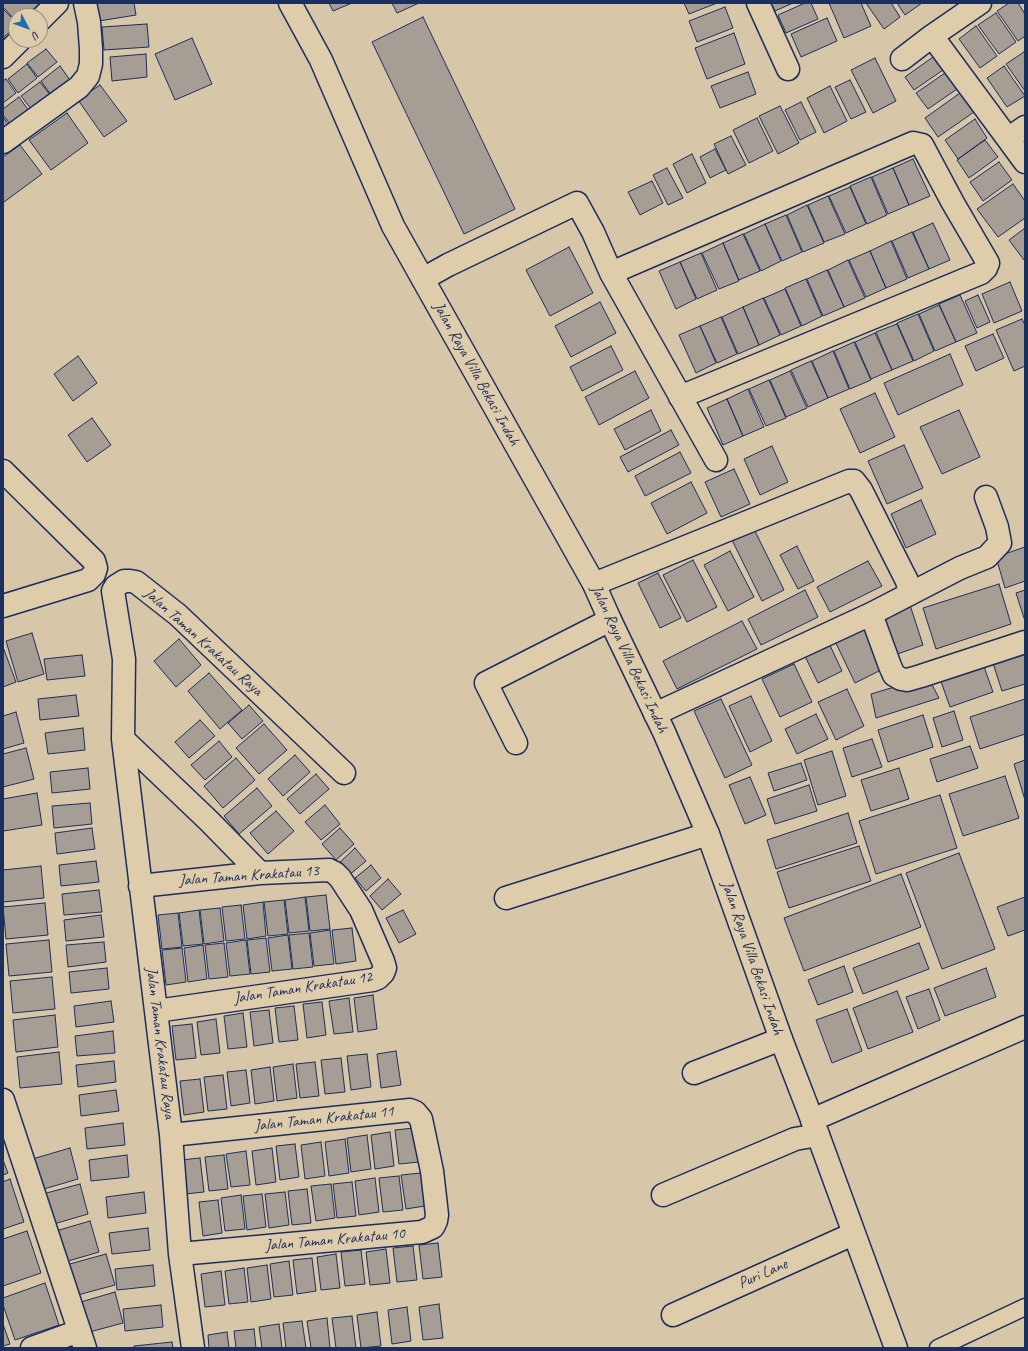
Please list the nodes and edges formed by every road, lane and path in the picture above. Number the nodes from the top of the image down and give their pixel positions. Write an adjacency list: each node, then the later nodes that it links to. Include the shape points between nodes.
1 (57, 3): 6 (street)
2 (85, 3): 13 (street, via 91,49 88,76 79,87)
3 (290, 3): 16 (street, Jalan Raya Villa Bekasi Indah, via 321,60 393,226)
4 (758, 3): 11 (street)
5 (980, 3): 7 (street)
6 (48, 12)
7 (932, 36): 10 (street); 12 (street)
8 (12, 48): 9 (street)
9 (3, 57)
10 (902, 59)
11 (788, 69)
12 (1017, 132): 14 (street)
13 (3, 142)
14 (1025, 162)
15 (611, 273): 16 (street, via 577,203); 17 (street); 17 (street, via 913,143 922,145 988,263 981,273)
16 (423, 279): 21 (street, Jalan Raya Villa Bekasi Indah)
17 (680, 397): 18 (street)
18 (716, 460)
19 (3, 471): 23 (street, via 94,561 96,568 88,580)
20 (986, 497): 22 (street, via 1000,544 987,557)
21 (594, 584): 22 (street, via 854,480 907,581); 25 (street, Jalan Raya Villa Bekasi Indah)
22 (910, 594): 24 (street)
23 (3, 606)
24 (871, 614): 26 (street, via 894,675 901,679 921,676); 27 (street)
25 (610, 620): 27 (street, Jalan Raya Villa Bekasi Indah); 29 (street, via 486,683)
26 (1025, 642)
27 (655, 714): 31 (street, Jalan Raya Villa Bekasi Indah)
28 (123, 739): 30 (street, Jalan Taman Krakatau Raya, via 124,658 113,591 118,584 130,581 136,582 178,615); 32 (street); 33 (street, Jalan Taman Krakatau Raya)
29 (516, 743)
30 (344, 773)
31 (708, 834): 34 (street); 38 (street, Jalan Raya Villa Bekasi Indah)
32 (260, 873): 33 (street, Jalan Taman Krakatau 13); 35 (street, Jalan Taman Krakatau 13, via 329,870 340,878)
33 (140, 886): 36 (street, Jalan Taman Krakatau Raya)
34 (506, 898)
35 (361, 910): 36 (street, Jalan Taman Krakatau 12, via 383,961 383,973 378,978)
36 (156, 1011): 42 (street, Jalan Taman Krakatau Raya)
37 (1025, 1027): 41 (street)
38 (781, 1039): 39 (street); 41 (street, Jalan Raya Villa Bekasi Indah)
39 (694, 1073)
40 (3, 1100): 49 (street)
41 (815, 1127): 44 (street, via 795,1139); 45 (street, Jalan Raya Villa Bekasi Indah)
42 (171, 1135): 43 (street, Jalan Taman Krakatau 11, via 410,1110 421,1119); 46 (street, Jalan Taman Krakatau Raya)
43 (432, 1171): 46 (street, Jalan Taman Krakatau 10, via 437,1215 433,1227 422,1232)
44 (663, 1195)
45 (853, 1234): 48 (street, Puri Lane); 52 (street, Jalan Raya Villa Bekasi Indah)
46 (180, 1254): 51 (street, Jalan Taman Krakatau Raya)
47 (1025, 1307): 53 (lane)
48 (673, 1315)
49 (82, 1339): 50 (street)
50 (32, 1348)
51 (193, 1348)
52 (896, 1348)
53 (938, 1348)

